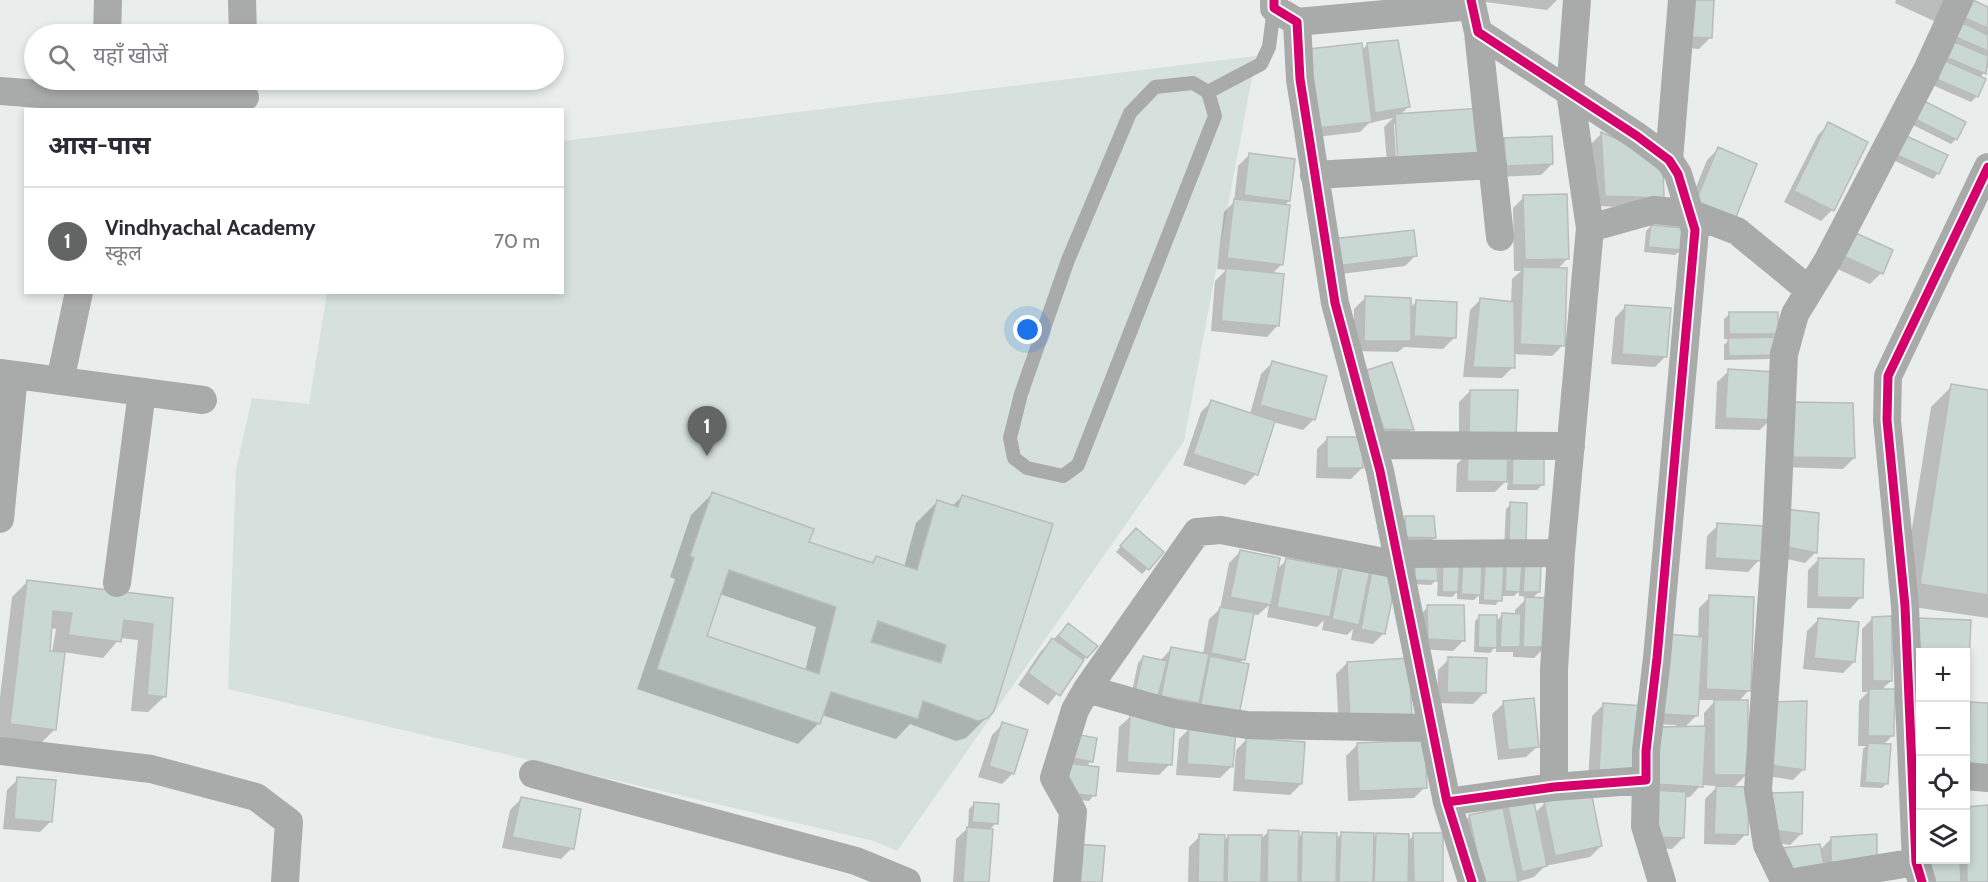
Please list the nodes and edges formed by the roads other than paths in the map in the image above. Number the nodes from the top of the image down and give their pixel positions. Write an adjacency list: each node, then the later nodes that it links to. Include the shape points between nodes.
1 (108, 0): 8 (street)
2 (242, 0): 9 (street)
3 (1577, 0): 12 (street)
4 (1682, 0): 15 (street)
5 (1959, 0): 22 (street, via 1927,70)
6 (1282, 10): 7 (street); 11 (lane, via 1261,64); 18 (street, via 1300,80)
7 (1474, 13): 12 (street); 16 (street)
8 (107, 24)
9 (243, 24)
10 (0, 91): 14 (street)
11 (1208, 92): 11 (lane, via 1215,116 1078,465 1064,476 1027,468 1014,458 1010,438 1021,394 1068,260 1131,113 1155,87 1193,83)
12 (1570, 92): 15 (street); 20 (street)
13 (245, 95): 14 (street)
14 (106, 96)
15 (1669, 160): 19 (street)
16 (1493, 165): 18 (street); 21 (street)
17 (1988, 167): 38 (street, via 1888,376 1887,420)
18 (1314, 175): 28 (street, via 1335,303)
19 (1692, 214): 20 (street, via 1654,210); 22 (street, via 1737,231); 42 (street, via 1695,230)
20 (1590, 228): 29 (street)
21 (1500, 237)
22 (1809, 290): 52 (street, via 1794,314 1784,354 1758,790 1767,845)
23 (80, 294): 25 (street)
24 (7, 374): 25 (street); 30 (street)
25 (60, 381): 26 (street)
26 (141, 392): 27 (street); 34 (street)
27 (203, 400)
28 (1373, 445): 29 (street); 33 (street)
29 (1571, 446): 32 (street)
30 (3, 456): 31 (street)
31 (0, 519)
32 (1561, 553): 33 (street); 43 (street, via 1554,670)
33 (1398, 560): 35 (street, via 1221,530 1197,532); 36 (street)
34 (117, 583)
35 (1087, 689): 36 (street, via 1175,714 1247,725); 49 (street, via 1075,710 1054,778 1073,812)
36 (1432, 728): 44 (street)
37 (0, 751): 47 (street, via 151,769 256,797 289,822)
38 (1916, 758)
39 (534, 774): 48 (street, via 856,861)
40 (1970, 776): 41 (street)
41 (1988, 778)
42 (1646, 780): 43 (street); 51 (street, via 1645,826)
43 (1554, 787): 44 (street)
44 (1447, 802): 50 (street)
45 (1918, 810): 46 (street)
46 (1919, 872): 53 (street)
47 (285, 882)
48 (908, 882)
49 (1066, 882)
50 (1472, 882)
51 (1662, 882)
52 (1785, 882)
53 (1794, 882)

